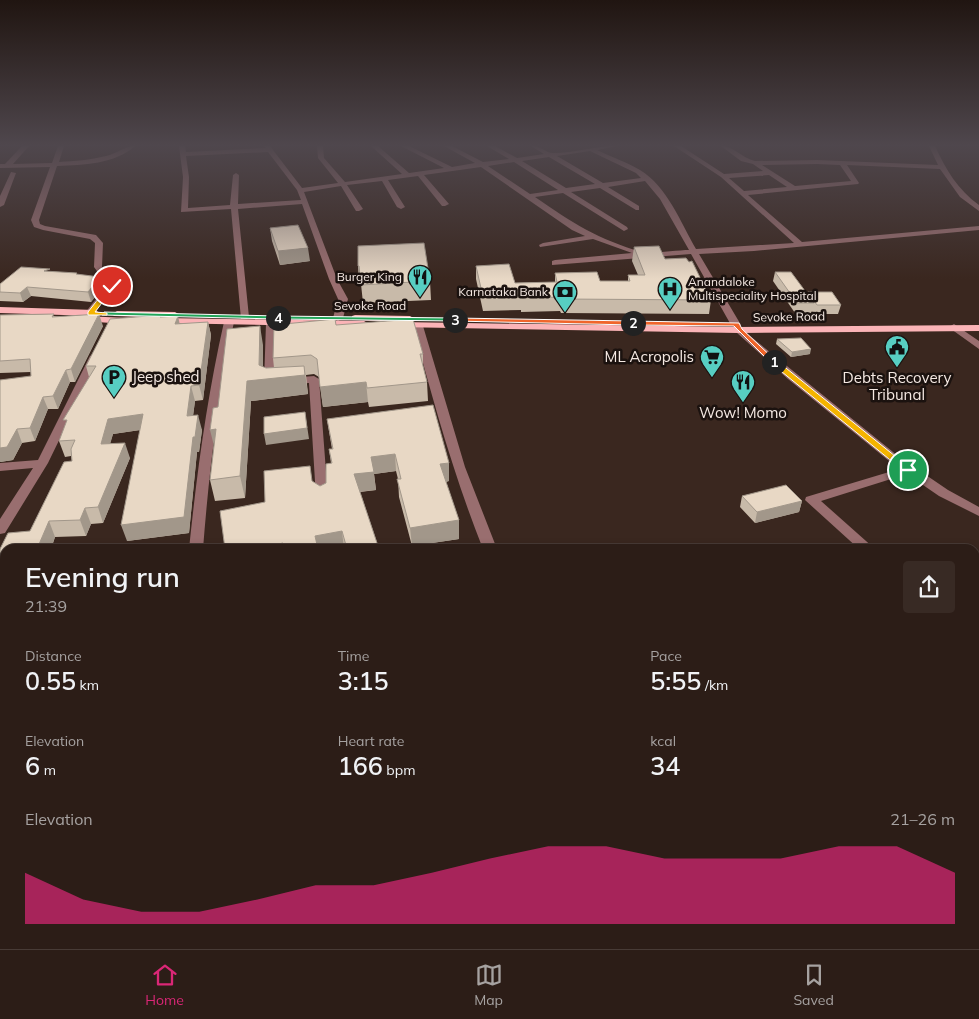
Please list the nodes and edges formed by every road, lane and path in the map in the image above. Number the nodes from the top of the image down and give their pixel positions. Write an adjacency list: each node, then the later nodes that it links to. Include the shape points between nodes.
1 (6, 190): 21 (street)
2 (46, 190): 36 (street, via 35,220 37,225 93,237 99,243 98,267 112,286)
3 (185, 190): 22 (street, via 184,210)
4 (235, 190): 22 (street)
5 (300, 190): 19 (street)
6 (347, 190): 25 (street)
7 (391, 190): 23 (street)
8 (434, 190): 20 (street)
9 (520, 190): 18 (street)
10 (560, 190): 18 (street)
11 (562, 190): 28 (street)
12 (608, 190): 24 (street)
13 (656, 190): 32 (street)
14 (738, 190): 17 (street)
15 (778, 190): 17 (street)
16 (956, 190): 26 (street)
17 (741, 193): 31 (street)
18 (528, 196): 29 (street)
19 (305, 202): 22 (street); 39 (street, via 333,279 341,292)
20 (445, 204)
21 (0, 205)
22 (234, 206): 38 (street)
23 (401, 207)
24 (636, 208)
25 (359, 209)
26 (979, 209)
27 (979, 228): 31 (street)
28 (624, 229)
29 (593, 237): 30 (street); 33 (street)
30 (543, 245)
31 (801, 245): 32 (street)
32 (695, 253): 33 (street); 45 (street)
33 (644, 254): 34 (street)
34 (555, 263)
35 (0, 310): 36 (main road, Sevoke Road)
36 (90, 313): 40 (main road, Sevoke Road)
37 (0, 317): 40 (main road, Sevoke Road)
38 (244, 317): 39 (main road, Sevoke Road); 40 (main road, Sevoke Road)
39 (338, 318): 42 (main road, Sevoke Road)
40 (112, 321): 41 (main road, Sevoke Road)
41 (229, 322): 43 (main road, Sevoke Road); 56 (street, via 205,452)
42 (418, 322): 43 (main road, Sevoke Road); 45 (main road, Sevoke Road); 57 (street, via 456,460)
43 (272, 323): 53 (street, via 269,383 314,379)
44 (979, 323): 45 (main road, Sevoke Road)
45 (738, 327): 46 (main road, Sevoke Road); 52 (street, via 767,357)
46 (954, 327): 47 (main road, Sevoke Road); 48 (street)
47 (979, 328)
48 (979, 346)
49 (100, 347): 50 (street)
50 (42, 463): 51 (street); 55 (street)
51 (0, 467)
52 (908, 470): 54 (street, via 933,488); 58 (street, via 811,500)
53 (322, 498)
54 (979, 512)
55 (0, 530)
56 (196, 544)
57 (488, 544)
58 (862, 544)

